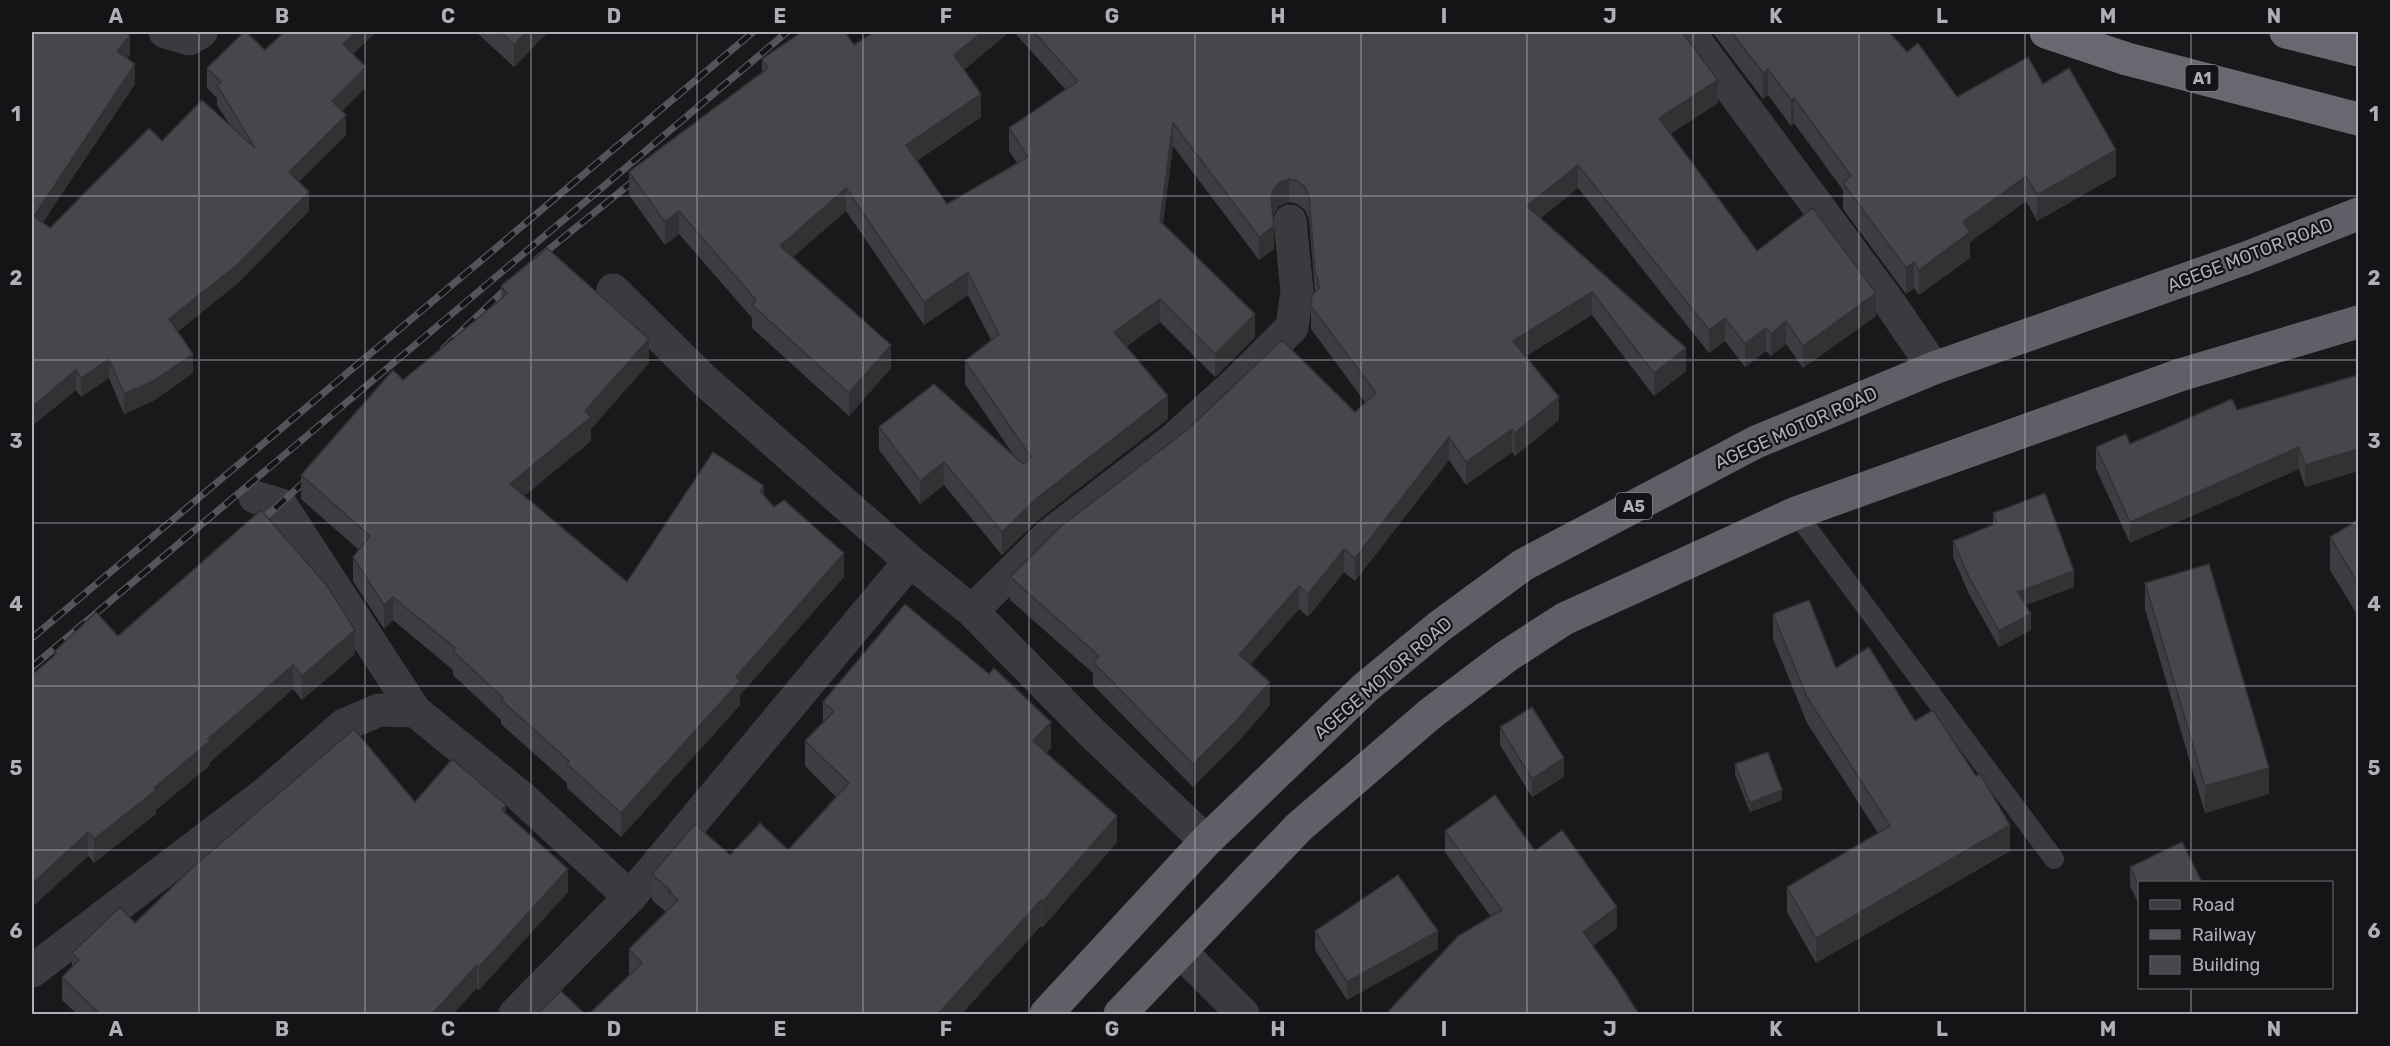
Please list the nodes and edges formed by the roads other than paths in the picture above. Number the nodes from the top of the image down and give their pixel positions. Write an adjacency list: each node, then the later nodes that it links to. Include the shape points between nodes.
1 (165, 32): 2 (street, via 189,39)
2 (201, 32)
3 (1689, 32): 12 (street)
4 (2046, 32): 7 (highway, A1, via 2127,59)
5 (2286, 32): 6 (highway)
6 (2358, 50)
7 (2358, 119)
8 (2358, 213): 12 (highway, AGEGE MOTOR ROAD / A5, via 2246,258)
9 (1290, 221): 16 (street, via 1297,291 1292,327 1174,439 1048,536)
10 (613, 290): 15 (street, via 704,380)
11 (2358, 322): 14 (highway, via 2180,375)
12 (1934, 368): 18 (highway, AGEGE MOTOR ROAD / A5, via 1756,442 1523,565 1365,688)
13 (255, 497): 17 (street, via 281,505)
14 (1796, 513): 19 (lane); 21 (highway, via 1564,619 1508,656 1430,714 1299,827)
15 (910, 561): 16 (street); 20 (street)
16 (972, 611): 18 (street)
17 (415, 711): 20 (street, via 520,796); 22 (street, via 379,710 344,725 267,792)
18 (1206, 841): 24 (highway, AGEGE MOTOR ROAD / A5)
19 (2054, 859)
20 (630, 897): 23 (street)
21 (1180, 951): 25 (highway); 26 (street)
22 (32, 971)
23 (515, 1014)
24 (1046, 1014)
25 (1120, 1014)
26 (1243, 1014)

